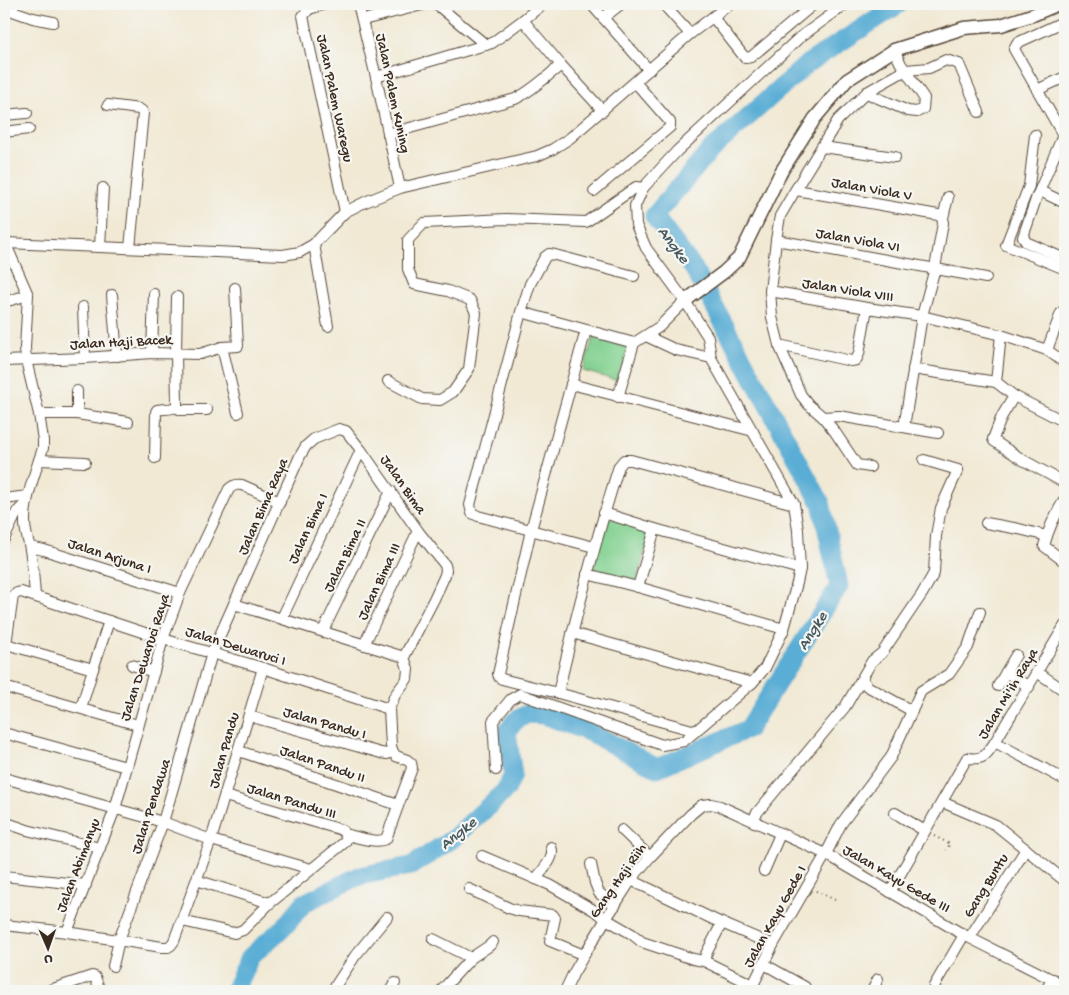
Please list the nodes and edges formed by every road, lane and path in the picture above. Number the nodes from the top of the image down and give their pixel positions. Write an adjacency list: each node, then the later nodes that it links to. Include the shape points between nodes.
1 (325, 4): 51 (street, Jalan Palem Waregu, via 309,9 303,16)
2 (358, 4): 16 (street, Jalan Palem Kuning)
3 (426, 4): 16 (street)
4 (436, 4): 21 (street)
5 (543, 4): 17 (street)
6 (591, 4): 15 (street)
7 (621, 4): 15 (street)
8 (663, 4): 20 (street)
9 (730, 4): 14 (street)
10 (814, 4): 14 (street, via 751,57 745,58)
11 (846, 4): 45 (street, via 799,38 677,151)
12 (1058, 4): 22 (street, via 1001,24 964,28)
13 (4, 8): 19 (street)
14 (713, 17): 20 (street)
15 (603, 18): 24 (street)
16 (363, 20): 26 (street, Jalan Palem Kuning)
17 (524, 20): 21 (street); 23 (street)
18 (1065, 21): 29 (street, via 1018,43 1014,48)
19 (53, 22)
20 (690, 34): 24 (street)
21 (486, 45): 26 (street)
22 (894, 50): 25 (street); 69 (street, via 847,80 815,118 781,172 739,258)
23 (561, 64): 32 (street); 38 (street, via 515,99)
24 (649, 70): 28 (street)
25 (906, 70): 30 (street); 30 (street, via 924,98 923,109 908,111); 33 (street, via 929,68 946,60 959,64)
26 (376, 77): 38 (street, Jalan Palem Kuning)
27 (1065, 77): 29 (street)
28 (635, 82): 32 (street); 47 (street, via 670,122 670,128)
29 (1037, 90): 40 (street)
30 (868, 92): 41 (street, via 838,120)
31 (108, 105): 57 (street, via 139,109 143,113)
32 (602, 110): 44 (street, via 570,138 537,156)
33 (979, 112)
34 (27, 113): 35 (street)
35 (4, 115)
36 (29, 130): 37 (street)
37 (4, 132)
38 (388, 134): 44 (street, Jalan Palem Kuning)
39 (1035, 135): 60 (street, via 1029,186 1006,245)
40 (1064, 135): 48 (street)
41 (822, 147): 42 (street); 46 (street)
42 (895, 157)
43 (103, 188): 56 (street)
44 (400, 188): 51 (street)
45 (643, 188): 69 (street, via 635,206 636,225 646,248); 93 (street, via 636,187 586,222 506,219 424,223 408,240 408,269 414,284 448,291 470,300 476,313 468,369 453,392 440,400 422,398)
46 (796, 190): 52 (street, Jalan Viola V); 53 (street, via 780,216)
47 (594, 191)
48 (1040, 191): 50 (street); 58 (street, via 1023,234 1024,241)
49 (948, 197): 52 (street)
50 (1065, 203)
51 (345, 212): 55 (street)
52 (942, 218): 59 (street)
53 (776, 240): 59 (street, Jalan Viola VI); 64 (street)
54 (5, 241): 56 (street); 66 (street)
55 (314, 244): 57 (street, via 300,252 283,255); 76 (street)
56 (100, 247): 57 (street)
57 (130, 248)
58 (1065, 259)
59 (935, 268): 62 (street, Jalan Viola VI); 75 (street)
60 (1065, 269)
61 (634, 276): 74 (street, via 549,254 530,284)
62 (986, 278)
63 (235, 288): 82 (street, Jalan Haji Bacek, via 238,346)
64 (770, 291): 72 (street, Jalan Viola VIII); 81 (street)
65 (154, 294): 84 (street)
66 (28, 295): 70 (street); 89 (street)
67 (112, 295): 86 (street)
68 (177, 297): 85 (street)
69 (687, 299): 79 (street); 88 (street, via 708,337)
70 (4, 301)
71 (83, 307): 87 (street)
72 (867, 308): 75 (street, Jalan Viola VIII); 81 (street, via 856,360)
73 (1065, 309): 83 (street)
74 (521, 312): 77 (street); 127 (street, via 470,505 472,513 478,516)
75 (922, 316): 78 (street, Jalan Viola VIII); 92 (street)
76 (328, 326)
77 (586, 330): 80 (street); 95 (street)
78 (1001, 335): 83 (street, Jalan Viola VIII); 94 (street)
79 (646, 336): 80 (street); 88 (street, via 676,350)
80 (634, 343): 98 (street)
81 (779, 345): 104 (street, via 800,395)
82 (222, 347): 85 (street, Jalan Haji Bacek, via 200,354); 101 (street)
83 (1047, 350): 91 (street, Jalan Viola VIII)
84 (152, 353): 85 (street, Jalan Haji Bacek); 86 (street, Jalan Haji Bacek)
85 (176, 353): 99 (street)
86 (117, 356): 87 (street, Jalan Haji Bacek)
87 (85, 358): 89 (street, Jalan Haji Bacek)
88 (711, 358): 108 (street)
89 (26, 360): 90 (street, Jalan Haji Bacek); 102 (street)
90 (4, 361)
91 (1065, 363)
92 (913, 370): 94 (street); 107 (street)
93 (388, 381)
94 (996, 382): 97 (street)
95 (571, 384): 98 (street); 127 (street)
96 (77, 392): 103 (street)
97 (1014, 396): 106 (street); 117 (street, via 1002,416 994,442)
98 (618, 397): 108 (street)
99 (176, 407): 100 (street, via 181,410); 112 (street, via 156,412)
100 (207, 410)
101 (238, 413)
102 (39, 414): 103 (street); 113 (street, via 43,440)
103 (76, 414): 105 (street)
104 (823, 416): 107 (street); 116 (street, via 857,465)
105 (128, 422)
106 (1065, 422)
107 (904, 427): 110 (street)
108 (753, 430): 123 (street)
109 (329, 432): 111 (street, Jalan Bima, via 346,431); 122 (street, Jalan Bima Raya, via 306,446)
110 (938, 433)
111 (361, 450): 118 (street, Jalan Bima); 141 (street, Jalan Bima I)
112 (155, 458)
113 (39, 460): 115 (street); 120 (street)
114 (924, 460): 159 (street, via 958,470 941,508 934,573)
115 (85, 462)
116 (870, 467)
117 (1063, 479)
118 (391, 491): 128 (street, Jalan Bima); 145 (street, Jalan Bima II)
119 (4, 499): 120 (street)
120 (28, 499): 130 (street, via 17,512); 132 (street, via 25,524)
121 (1065, 499): 129 (street)
122 (280, 502): 137 (street, Jalan Dewaruci Raya, via 242,486 228,489); 139 (street, Jalan Bima Raya)
123 (794, 504): 124 (street, via 624,460 619,466); 134 (street)
124 (604, 513): 126 (street); 131 (street)
125 (986, 523): 129 (street)
126 (655, 529): 134 (street); 136 (street)
127 (531, 530): 131 (street); 165 (street, via 498,674 502,679)
128 (418, 531): 148 (street, Jalan Bima III); 152 (street, Jalan Bima, via 446,570)
129 (1047, 536): 133 (street, via 1044,547)
130 (4, 539)
131 (594, 547): 135 (street)
132 (30, 548): 137 (street, Jalan Arjuna I); 138 (street)
133 (1065, 562)
134 (800, 570): 144 (street)
135 (587, 574): 136 (street); 146 (street)
136 (638, 587): 144 (street)
137 (180, 593): 147 (street, Jalan Dewaruci Raya)
138 (35, 596): 142 (street, Jalan Dewaruci I); 149 (street, Jalan Dewaruci I, via 21,592 13,596)
139 (234, 604): 141 (street); 150 (street, Jalan Bima Raya)
140 (980, 612): 168 (street, Jalan Kayu Gede I, via 968,647 949,674 921,691)
141 (282, 618): 145 (street)
142 (109, 621): 147 (street, Jalan Dewaruci I); 155 (street)
143 (1065, 625): 158 (street, Jalan Mi'ih Raya)
144 (784, 629): 160 (street, via 765,668)
145 (323, 631): 148 (street)
146 (572, 633): 160 (street); 165 (street)
147 (163, 639): 150 (street, Jalan Dewaruci I); 156 (street, Jalan Dewaruci Raya)
148 (364, 645): 152 (street)
149 (5, 647): 155 (street)
150 (212, 653): 154 (street, Jalan Dewaruci I); 187 (street, Jalan Pendawa)
151 (1016, 655): 157 (street)
152 (404, 657): 167 (street, via 407,679)
153 (132, 666): 156 (street)
154 (263, 668): 167 (street, Jalan Dewaruci I); 169 (street, Jalan Pandu)
155 (93, 669): 166 (street)
156 (154, 672): 170 (street, Jalan Dewaruci Raya)
157 (1006, 672): 161 (street); 162 (street)
158 (1037, 672): 162 (street, Jalan Mi'ih Raya); 164 (street)
159 (862, 679): 168 (street, via 867,686); 188 (street, via 845,707 756,814)
160 (752, 683): 171 (street)
161 (998, 686)
162 (1028, 686): 173 (street, Jalan Mi'ih Raya)
163 (4, 687): 166 (street)
164 (1065, 691)
165 (558, 693): 171 (street)
166 (81, 708): 170 (street)
167 (389, 709): 175 (street)
168 (912, 711): 200 (street, Jalan Kayu Gede I, via 891,757 841,824)
169 (249, 716): 174 (street, Jalan Pandu); 175 (street, Jalan Pandu I, via 381,753)
170 (138, 725): 176 (street, Jalan Dewaruci Raya)
171 (696, 731): 177 (street, via 684,741 662,745 520,694 493,721)
172 (4, 733): 176 (street)
173 (995, 742): 179 (street); 181 (street, Jalan Mi'ih Raya, via 985,756 967,758)
174 (239, 751): 180 (street, Jalan Pandu); 183 (street, Jalan Pandu II)
175 (393, 752): 183 (street, via 412,763)
176 (126, 767): 184 (street, Jalan Dewaruci Raya)
177 (496, 770)
178 (4, 778): 184 (street)
179 (1065, 780)
180 (225, 796): 194 (street, Jalan Pandu III, via 339,829); 195 (street, Jalan Pandu)
181 (942, 802): 192 (street, Jalan Mi'ih Raya); 198 (street, via 996,825)
182 (711, 804): 188 (street, Jalan Kayu Gede III); 202 (street, Gang Haji Riih, via 702,805)
183 (398, 805): 194 (street, via 383,841)
184 (115, 809): 187 (street); 197 (street, Jalan Abimanyu)
185 (895, 813): 192 (street)
186 (4, 822): 190 (street)
187 (163, 822): 195 (street); 226 (street, Jalan Pendawa)
188 (754, 822): 193 (street, Jalan Kayu Gede III)
189 (4, 829): 190 (street)
190 (27, 830): 197 (street)
191 (622, 830): 202 (street)
192 (925, 831): 199 (path, via 950,844); 214 (street, Jalan Mi'ih Raya)
193 (780, 834): 200 (street, Jalan Kayu Gede III); 205 (street)
194 (346, 836): 204 (street, via 345,842)
195 (211, 840): 204 (street); 208 (street, Jalan Pandu)
196 (552, 847): 207 (street, via 551,859)
197 (100, 848): 211 (street, Jalan Abimanyu)
198 (1026, 848): 210 (street); 224 (street, Gang Buntu)
199 (946, 850)
200 (826, 854): 212 (street, Jalan Kayu Gede I); 214 (street, Jalan Kayu Gede III)
201 (482, 856): 207 (street)
202 (650, 857): 209 (street, Gang Haji Riih)
203 (590, 864): 217 (street, via 600,893)
204 (311, 869): 216 (street)
205 (764, 871)
206 (4, 876): 211 (street)
207 (536, 879): 219 (street)
208 (196, 880): 216 (street); 220 (street, Jalan Pandu)
209 (631, 880): 217 (street, Gang Haji Riih); 221 (street)
210 (1065, 881)
211 (86, 884): 223 (street, Jalan Abimanyu)
212 (808, 886): 215 (path); 228 (street, Jalan Kayu Gede I)
213 (469, 889): 229 (street, via 509,908 553,915 550,941)
214 (890, 892): 224 (street, Jalan Kayu Gede III)
215 (835, 900)
216 (270, 903): 220 (street, via 244,930 234,933)
217 (615, 906): 219 (street, Gang Haji Riih)
218 (387, 917): 241 (street)
219 (606, 919): 229 (street, Gang Haji Riih); 231 (street, via 642,942)
220 (182, 921): 226 (street, Jalan Pandu, via 168,947)
221 (722, 923): 228 (street); 231 (street)
222 (4, 925): 223 (street)
223 (67, 932): 226 (street)
224 (967, 936): 234 (street, Jalan Kayu Gede III); 245 (street, Gang Buntu, via 934,986)
225 (432, 939): 230 (street)
226 (119, 940): 233 (street, Jalan Pendawa)
227 (493, 942): 230 (street)
228 (773, 945): 232 (street, Jalan Kayu Gede I)
229 (584, 955): 243 (street, Gang Haji Riih)
230 (471, 958): 242 (street)
231 (704, 961): 238 (street)
232 (764, 964): 237 (street); 238 (street, Jalan Kayu Gede I)
233 (113, 966)
234 (1053, 979): 236 (street, Jalan Kayu Gede III); 246 (street)
235 (878, 980): 244 (street)
236 (1065, 986)
237 (804, 987)
238 (750, 989)
239 (47, 991): 240 (street, via 92,976)
240 (100, 991)
241 (332, 991)
242 (442, 991)
243 (565, 991)
244 (872, 991)
245 (936, 991)
246 (1045, 991)

